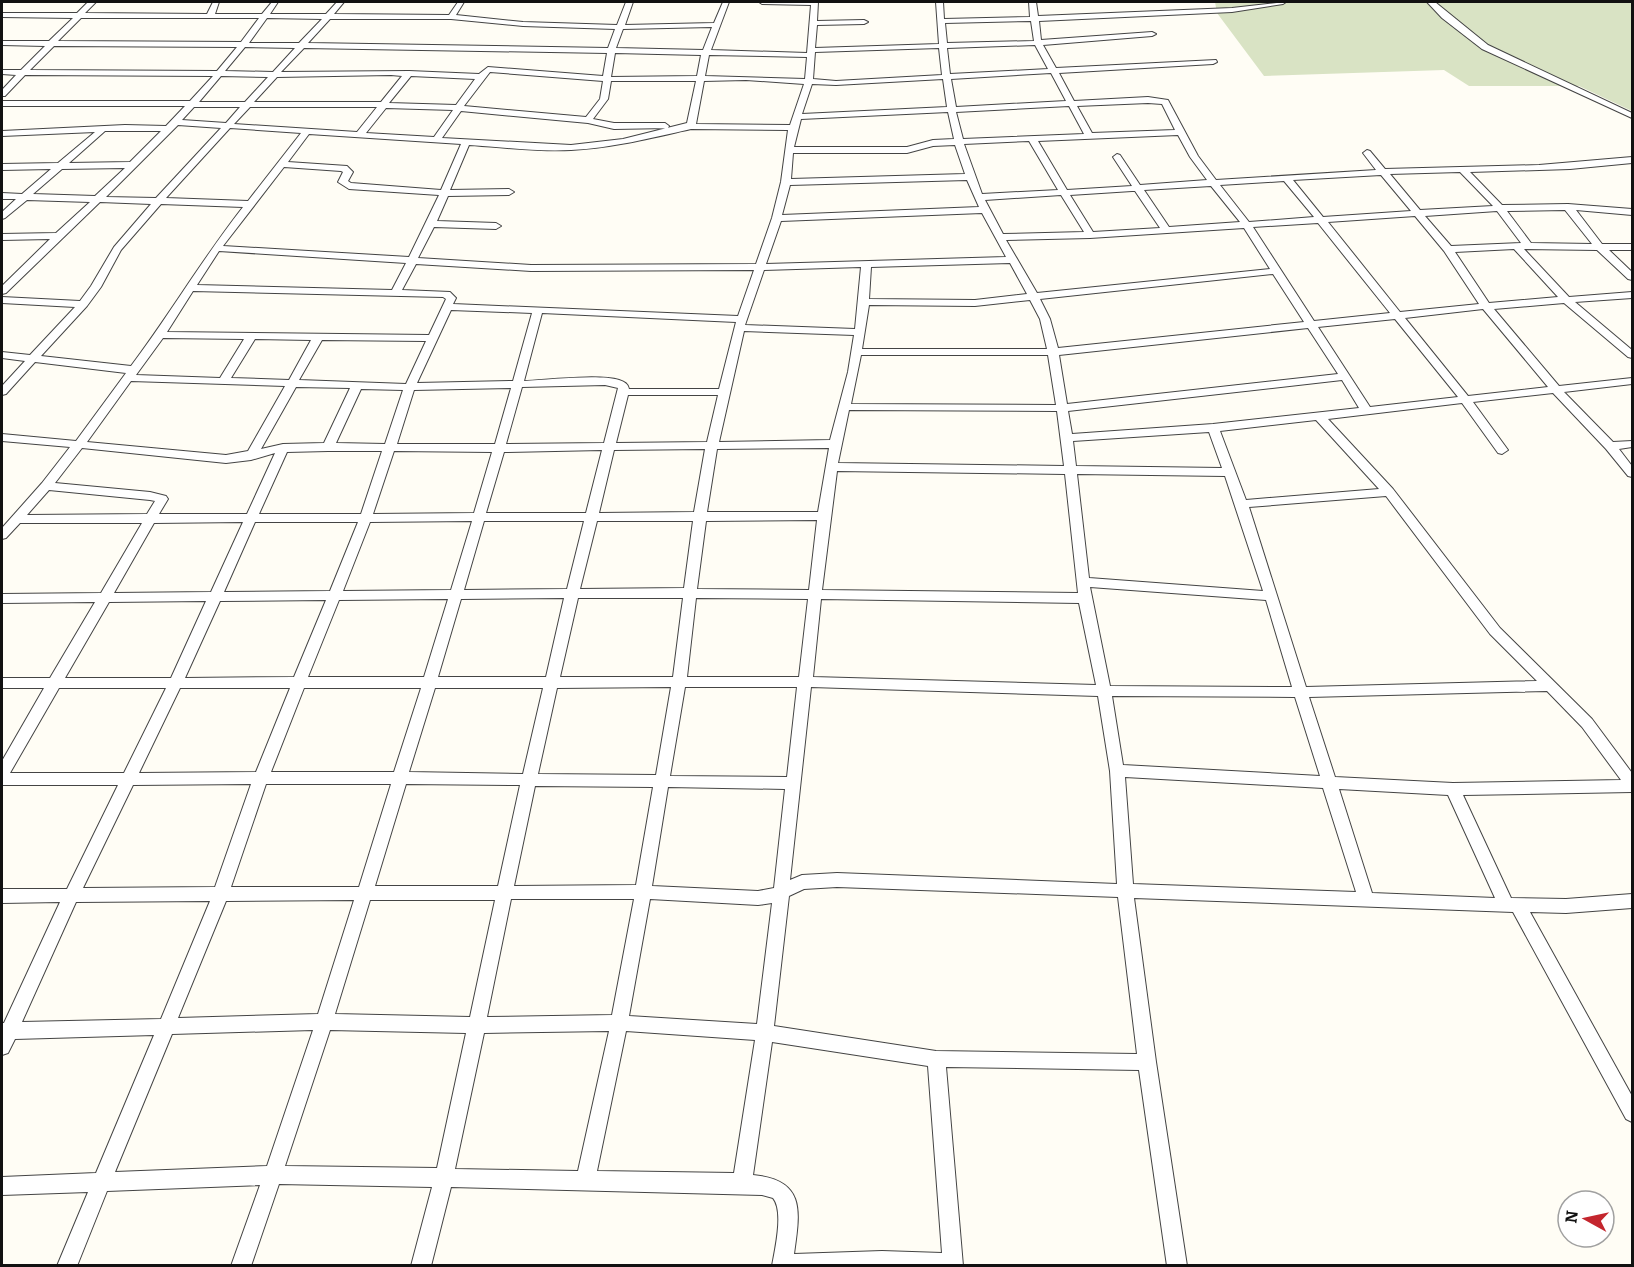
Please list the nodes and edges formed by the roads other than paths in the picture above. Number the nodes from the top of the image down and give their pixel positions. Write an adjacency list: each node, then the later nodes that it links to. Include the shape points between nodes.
1 (92, 2): 15 (street)
2 (216, 2): 16 (street)
3 (275, 2): 17 (street)
4 (341, 2): 18 (street)
5 (461, 2): 19 (street)
6 (629, 2): 25 (street)
7 (726, 2): 24 (street)
8 (762, 2): 9 (street)
9 (815, 2): 23 (street)
10 (939, 2): 21 (street)
11 (1032, 2): 20 (street)
12 (1284, 2): 20 (street, via 1232,10 1132,11)
13 (1431, 2): 57 (street, via 1485,47)
14 (2, 15): 15 (street)
15 (78, 16): 16 (street); 28 (street)
16 (210, 16): 17 (street)
17 (264, 16): 18 (street); 30 (street)
18 (328, 16): 19 (street); 31 (street)
19 (451, 17): 25 (street)
20 (1034, 19): 21 (street); 29 (street)
21 (941, 21): 32 (street)
22 (864, 22): 23 (street)
23 (813, 23): 35 (street)
24 (717, 25): 25 (street); 34 (street)
25 (620, 27): 33 (street)
26 (1152, 34): 29 (street)
27 (2, 43): 28 (street)
28 (52, 43): 30 (street); 39 (street)
29 (1038, 43): 32 (street); 40 (street)
30 (244, 45): 31 (street); 41 (street)
31 (300, 46): 36 (street); 42 (street)
32 (942, 47): 35 (street); 46 (street)
33 (611, 52): 34 (street); 36 (street); 47 (street)
34 (706, 52): 35 (street); 45 (street)
35 (811, 52): 48 (street)
36 (498, 59): 44 (street); 47 (street)
37 (1213, 62): 40 (street)
38 (2, 72): 39 (street)
39 (25, 72): 41 (street); 49 (street)
40 (1053, 72): 46 (street); 54 (street)
41 (221, 73): 42 (street); 51 (street)
42 (274, 74): 43 (street); 52 (street)
43 (409, 74): 44 (street); 53 (street)
44 (481, 77): 55 (street)
45 (699, 78): 47 (street); 48 (street); 62 (street)
46 (945, 78): 48 (street); 56 (street)
47 (609, 79): 59 (street, via 604,99)
48 (808, 81): 58 (street)
49 (2, 94)
50 (2, 103): 51 (street)
51 (193, 103): 52 (street); 60 (street)
52 (249, 103): 53 (street); 61 (street)
53 (385, 105): 55 (street); 68 (street)
54 (1073, 105): 56 (street); 66 (street, via 1163,101); 69 (street)
55 (458, 108): 59 (street); 71 (street)
56 (951, 109): 58 (street); 73 (street)
57 (1632, 116)
58 (798, 117): 63 (street)
59 (588, 120): 62 (street, via 614,126)
60 (172, 125): 61 (street); 64 (street); 80 (street)
61 (227, 126): 65 (street); 96 (street)
62 (691, 126): 63 (street); 72 (street, via 579,148)
63 (793, 128): 74 (street)
64 (103, 129): 67 (street); 79 (street)
65 (306, 132): 68 (street); 78 (street)
66 (1180, 132): 69 (street); 87 (street)
67 (2, 133)
68 (359, 135): 71 (street)
69 (1090, 137): 70 (street)
70 (1032, 139): 73 (street); 91 (street)
71 (436, 140): 72 (street)
72 (466, 142): 90 (street)
73 (960, 142): 74 (street, via 901,150); 84 (street)
74 (789, 150): 86 (street)
75 (1367, 153): 83 (street)
76 (1117, 157): 88 (street)
77 (1632, 160): 82 (street)
78 (281, 164): 90 (street, via 344,168 348,172 343,182 349,186); 97 (street)
79 (63, 165): 80 (street); 81 (street); 93 (street)
80 (130, 165): 95 (street)
81 (2, 167)
82 (1462, 169): 83 (street); 99 (street)
83 (1383, 172): 85 (street); 102 (street)
84 (970, 177): 86 (street); 94 (street)
85 (1287, 178): 87 (street); 105 (street)
86 (786, 182): 104 (street)
87 (1214, 183): 88 (street); 107 (street)
88 (1141, 190): 91 (street); 109 (street)
89 (509, 192): 90 (street)
90 (445, 193): 106 (street)
91 (1065, 193): 94 (street); 110 (street)
92 (2, 196): 93 (street)
93 (24, 196): 95 (street); 103 (street)
94 (980, 197): 100 (street)
95 (96, 200): 96 (street); 111 (street)
96 (158, 203): 97 (street); 133 (street, via 117,249)
97 (250, 204): 117 (street)
98 (1568, 207): 99 (street); 101 (street); 114 (street)
99 (1500, 208): 102 (street); 115 (street)
100 (986, 210): 104 (street); 113 (street)
101 (1632, 212)
102 (1419, 213): 105 (street); 118 (street)
103 (2, 216)
104 (777, 218): 122 (street)
105 (1319, 219): 107 (street); 137 (street)
106 (431, 224): 108 (street); 120 (street)
107 (1246, 224): 109 (street); 123 (street)
108 (496, 226)
109 (1167, 231): 110 (street)
110 (1090, 235): 113 (street)
111 (57, 236): 112 (street); 126 (street)
112 (2, 237)
113 (1001, 237): 119 (street)
114 (1598, 245): 115 (street); 116 (street); 124 (street)
115 (1522, 246): 118 (street); 130 (street)
116 (1632, 247)
117 (216, 248): 120 (street); 125 (street)
118 (1448, 249): 134 (street)
119 (1014, 260): 121 (street); 129 (street)
120 (413, 261): 122 (street, via 531,268); 127 (street)
121 (866, 265): 122 (street); 132 (street)
122 (759, 267): 138 (street)
123 (1275, 272): 129 (street); 139 (street)
124 (1632, 277)
125 (190, 288): 127 (street); 141 (street)
126 (2, 291)
127 (396, 292): 135 (street, via 449,295)
128 (1632, 295): 130 (street)
129 (1034, 297): 132 (street, via 948,304); 146 (street, via 1049,330)
130 (1565, 299): 134 (street); 148 (street)
131 (2, 300): 133 (street)
132 (864, 302): 140 (street)
133 (83, 304): 149 (street)
134 (1486, 306): 137 (street); 158 (street)
135 (448, 307): 136 (street); 144 (street)
136 (538, 310): 138 (street); 156 (street)
137 (1397, 316): 139 (street); 162 (street)
138 (741, 323): 140 (street); 161 (street)
139 (1310, 326): 146 (street); 151 (street)
140 (859, 332): 145 (street)
141 (160, 335): 143 (street); 150 (street)
142 (319, 336): 143 (street); 144 (street); 154 (street)
143 (251, 337): 152 (street)
144 (432, 339): 157 (street)
145 (856, 352): 146 (street); 163 (street)
146 (1053, 352): 164 (street)
147 (2, 355): 149 (street)
148 (1632, 355)
149 (33, 358): 150 (street); 159 (street)
150 (130, 374): 152 (street); 170 (street)
151 (1343, 377): 164 (street); 165 (street)
152 (224, 381): 154 (street)
153 (1632, 381): 158 (street)
154 (291, 382): 155 (street); 181 (street)
155 (357, 385): 157 (street); 175 (street)
156 (518, 386): 157 (street); 160 (street, via 613,382 623,385); 179 (street)
157 (410, 387): 178 (street)
158 (1557, 391): 162 (street); 174 (street)
159 (2, 392)
160 (624, 392): 161 (street); 176 (street)
161 (725, 393): 173 (street)
162 (1465, 399): 165 (street); 180 (street)
163 (844, 407): 164 (street); 171 (street)
164 (1061, 408): 169 (street)
165 (1367, 411): 166 (street)
166 (1319, 416): 167 (street); 187 (street)
167 (1212, 428): 169 (street); 184 (street)
168 (2, 437): 170 (street)
169 (1067, 438): 183 (street)
170 (79, 444): 181 (street, via 217,459); 186 (street)
171 (835, 444): 173 (street); 182 (street)
172 (1632, 444): 174 (street)
173 (712, 445): 176 (street); 191 (street)
174 (1610, 446): 185 (street)
175 (328, 447): 177 (street); 178 (street)
176 (609, 447): 179 (street); 190 (street)
177 (283, 448): 181 (street); 194 (street)
178 (388, 448): 179 (street); 193 (street)
179 (499, 448): 189 (street)
180 (1502, 450)
181 (251, 456)
182 (831, 467): 183 (street); 192 (street)
183 (1071, 470): 184 (street); 198 (street)
184 (1229, 472): 188 (street)
185 (1632, 473)
186 (46, 486): 195 (street); 196 (street, via 160,498)
187 (1389, 492): 188 (street); 216 (street, via 1495,631)
188 (1242, 504): 205 (street)
189 (480, 516): 190 (street); 193 (street); 203 (street)
190 (591, 516): 191 (street); 200 (street)
191 (700, 516): 192 (street); 199 (street)
192 (824, 516): 204 (street)
193 (366, 517): 194 (street); 202 (street)
194 (252, 518): 196 (street); 201 (street)
195 (16, 519): 196 (street); 197 (street)
196 (149, 519): 206 (street)
197 (2, 535)
198 (1083, 590): 204 (street); 205 (street); 217 (street)
199 (689, 593): 200 (street); 204 (street); 208 (street)
200 (572, 594): 203 (street); 212 (street)
201 (216, 595): 202 (street); 206 (street); 209 (street)
202 (336, 595): 203 (street); 210 (street)
203 (456, 595): 211 (street)
204 (813, 596): 213 (street)
205 (1270, 596): 218 (street)
206 (104, 597): 207 (street); 215 (street)
207 (2, 598)
208 (679, 681): 212 (street); 213 (street); 226 (street)
209 (176, 682): 210 (street); 215 (street); 225 (street)
210 (299, 682): 211 (street); 221 (street)
211 (429, 682): 212 (street); 222 (street)
212 (553, 682): 224 (street)
213 (806, 682): 217 (street); 227 (street)
214 (2, 683): 215 (street)
215 (54, 683): 220 (street)
216 (1550, 686): 218 (street); 229 (street, via 1587,723)
217 (1104, 691): 218 (street); 219 (street)
218 (1299, 692): 228 (street)
219 (1117, 771): 228 (street); 231 (street)
220 (2, 773)
221 (261, 778): 222 (street); 225 (street); 235 (street)
222 (400, 778): 224 (street); 236 (street)
223 (2, 779): 225 (street)
224 (529, 779): 226 (street); 234 (street)
225 (130, 780): 238 (street)
226 (660, 781): 227 (street); 232 (street)
227 (792, 783): 233 (street)
228 (1330, 783): 230 (street); 239 (street)
229 (1632, 785): 230 (street)
230 (1453, 789): 241 (street)
231 (1125, 890): 233 (street, via 837,880 802,882); 239 (street); 249 (street)
232 (643, 892): 233 (street, via 758,898); 234 (street); 243 (street)
233 (779, 892): 246 (street)
234 (506, 893): 236 (street); 244 (street)
235 (221, 894): 236 (street); 238 (street); 245 (street)
236 (364, 895): 242 (street)
237 (2, 896): 238 (street)
238 (71, 896): 247 (street)
239 (1366, 900): 241 (street)
240 (1632, 901): 241 (street)
241 (1512, 905): 250 (street)
242 (324, 1022): 244 (street); 245 (street); 252 (street)
243 (619, 1023): 244 (street); 246 (street); 254 (street)
244 (477, 1025): 253 (street)
245 (167, 1028): 247 (street); 255 (street)
246 (765, 1033): 248 (street); 256 (street)
247 (4, 1037)
248 (936, 1059): 249 (street); 258 (street)
249 (1147, 1062): 263 (street)
250 (1625, 1088): 251 (street)
251 (1632, 1113)
252 (273, 1175): 253 (street); 255 (street); 261 (street)
253 (444, 1178): 254 (street); 262 (street)
254 (586, 1179): 256 (street)
255 (101, 1181): 257 (street); 260 (street)
256 (742, 1183): 259 (street, via 770,1187 781,1191 787,1199)
257 (2, 1186)
258 (952, 1264): 259 (street, via 882,1261)
259 (782, 1265)
260 (67, 1266)
261 (241, 1266)
262 (421, 1266)
263 (1178, 1266)

